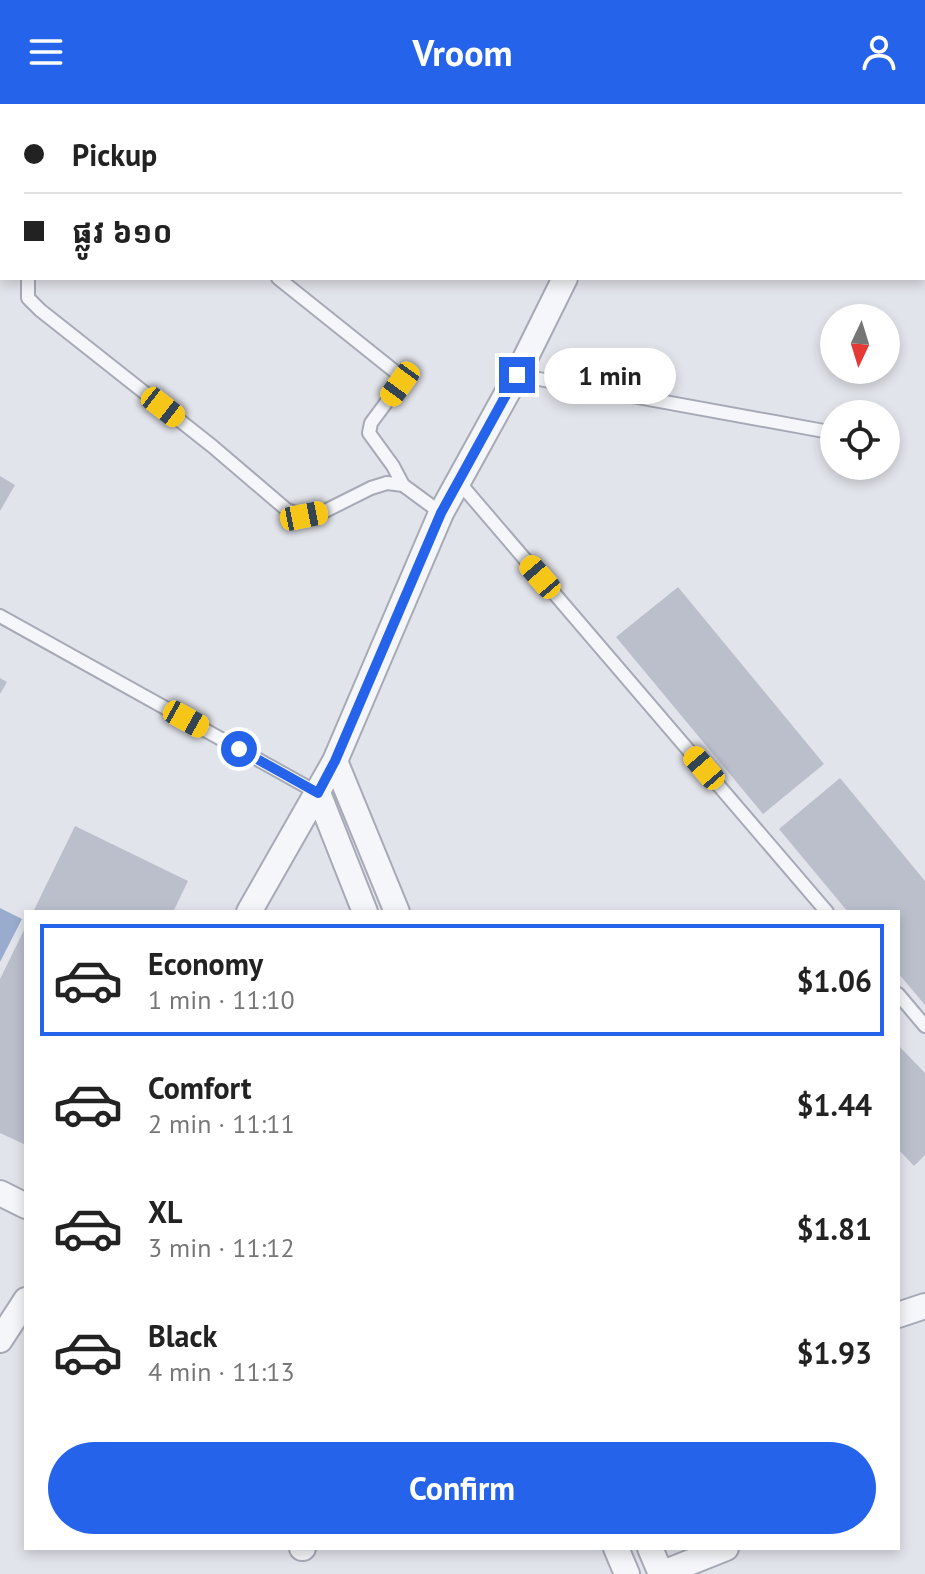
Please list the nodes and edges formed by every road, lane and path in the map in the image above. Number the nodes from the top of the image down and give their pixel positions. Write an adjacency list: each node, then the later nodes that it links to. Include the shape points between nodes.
1 (28, 280): 7 (lane, via 28,298 40,310 287,510 304,516 323,512 371,488)
2 (280, 280): 7 (lane, via 398,374 400,384 369,433)
3 (564, 280): 4 (street)
4 (517, 375): 5 (lane); 6 (street)
5 (820, 430)
6 (458, 481): 8 (street); 15 (lane)
7 (403, 485): 8 (lane)
8 (441, 513): 10 (street)
9 (0, 616): 11 (lane)
10 (335, 761): 11 (street); 14 (street)
11 (318, 793): 12 (street); 13 (street)
12 (250, 910)
13 (364, 910)
14 (396, 910)
15 (825, 910)
16 (900, 996): 17 (lane)
17 (925, 1026)
18 (0, 1193): 19 (street)
19 (24, 1205)
20 (24, 1303): 23 (street)
21 (925, 1306): 22 (street)
22 (900, 1314)
23 (0, 1340)
24 (617, 1550): 27 (street)
25 (651, 1550): 26 (street, via 661,1574)
26 (721, 1550)
27 (627, 1574)

